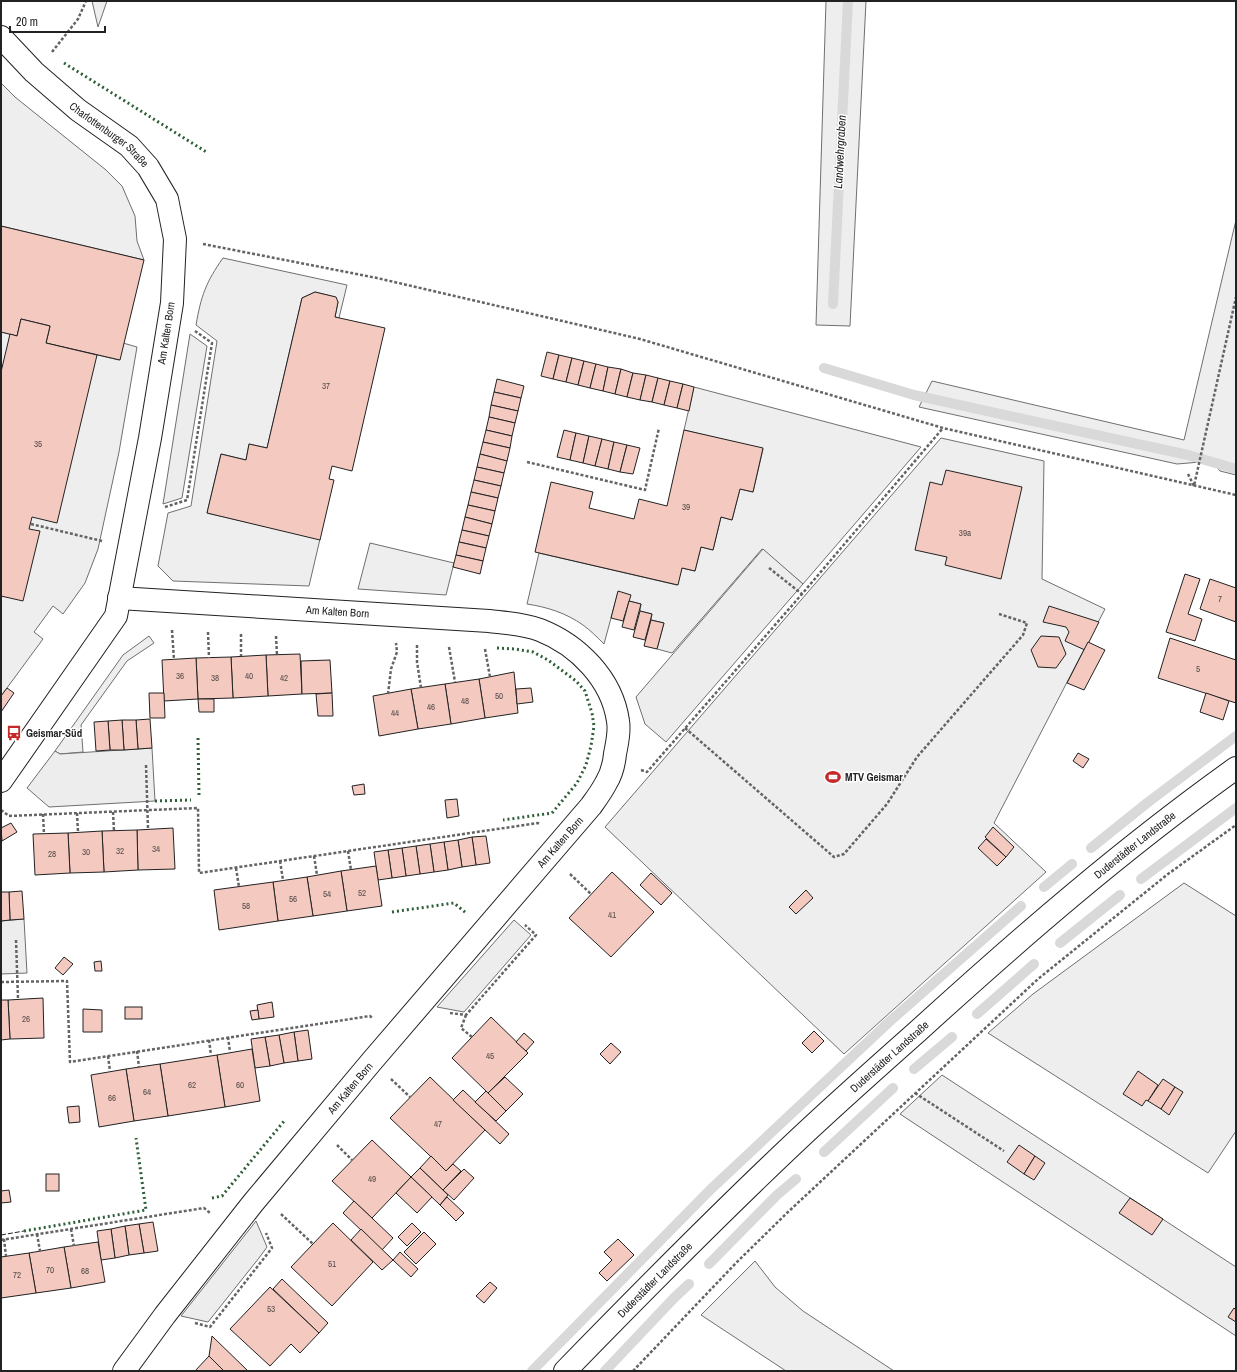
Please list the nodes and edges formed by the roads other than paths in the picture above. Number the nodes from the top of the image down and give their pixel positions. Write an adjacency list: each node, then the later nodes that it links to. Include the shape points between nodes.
1 (1, 37): 2 (street, Charlottenburger Straße, via 34,72 78,110 129,146 148,167 167,198)
2 (174, 247): 3 (street, Am Kalten Born, via 172,303 150,438)
3 (119, 598): 5 (street, Am Kalten Born, via 116,616); 6 (street, Am Kalten Born, via 418,616 522,625 568,644 582,655 594,669 612,699 619,736 607,783 591,806 232,1229)
4 (1236, 768): 7 (street, Duderstädter Landstraße, via 1172,815 1067,900 961,992 776,1160)
5 (1, 781)
6 (124, 1371)
7 (566, 1371)

